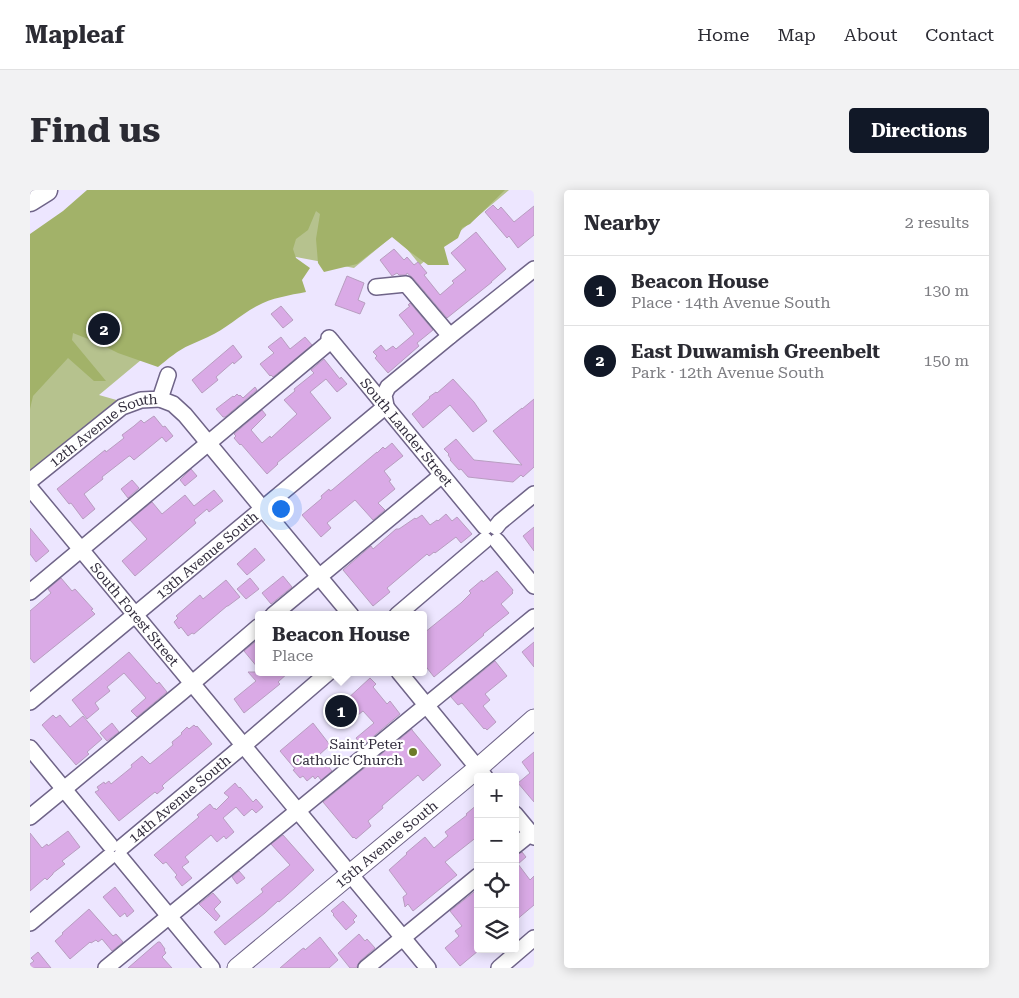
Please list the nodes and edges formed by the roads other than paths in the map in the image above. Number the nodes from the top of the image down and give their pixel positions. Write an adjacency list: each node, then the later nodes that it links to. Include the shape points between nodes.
1 (46, 190): 2 (highway)
2 (30, 200)
3 (534, 269): 5 (street)
4 (376, 286): 5 (street, via 406,284)
5 (450, 336): 8 (street, via 388,387 384,395)
6 (168, 375): 7 (street, 12th Avenue South)
7 (160, 400): 9 (street, via 178,408); 11 (street, 12th Avenue South, via 141,400 122,407)
8 (386, 406): 9 (street, South Lander Street, via 331,340); 10 (street, South Lander Street); 14 (street, 13th Avenue South)
9 (208, 443): 14 (street); 16 (street)
10 (442, 475): 15 (street, South Lander Street); 17 (street)
11 (30, 481)
12 (30, 488): 16 (street, South Forest Street)
13 (534, 494): 15 (street, via 500,522)
14 (262, 508): 17 (street); 23 (street, 13th Avenue South)
15 (491, 534): 18 (street, South Lander Street); 22 (street)
16 (81, 549): 19 (street); 23 (street, South Forest Street)
17 (319, 576): 20 (street); 21 (street)
18 (534, 586)
19 (30, 592)
20 (278, 611)
21 (348, 611)
22 (402, 611)
23 (135, 615): 28 (street, South Forest Street); 29 (street, 13th Avenue South)
24 (534, 617): 30 (street)
25 (255, 630): 28 (street)
26 (324, 676): 32 (street, 14th Avenue South)
27 (402, 676): 30 (street)
28 (192, 684): 32 (street, South Forest Street); 35 (street)
29 (30, 702)
30 (426, 705): 34 (street); 36 (street)
31 (534, 720): 34 (main road, 15th Avenue South)
32 (243, 746): 36 (street, South Forest Street); 41 (street, 14th Avenue South)
33 (30, 748): 35 (street)
34 (482, 772): 42 (main road, 15th Avenue South)
35 (64, 789): 37 (street); 41 (street)
36 (297, 811): 42 (street, South Forest Street); 44 (street)
37 (30, 817)
38 (518, 818): 39 (street)
39 (532, 835): 40 (street)
40 (519, 843)
41 (115, 852): 44 (street); 45 (street, 14th Avenue South)
42 (350, 874): 46 (street, South Forest Street); 51 (main road, 15th Avenue South)
43 (474, 879): 46 (street)
44 (169, 916): 49 (street); 50 (street)
45 (30, 923)
46 (403, 938): 52 (street); 53 (street, South Forest Street)
47 (534, 938): 48 (street)
48 (503, 967)
49 (106, 968)
50 (212, 968)
51 (237, 968)
52 (366, 968)
53 (428, 968)

